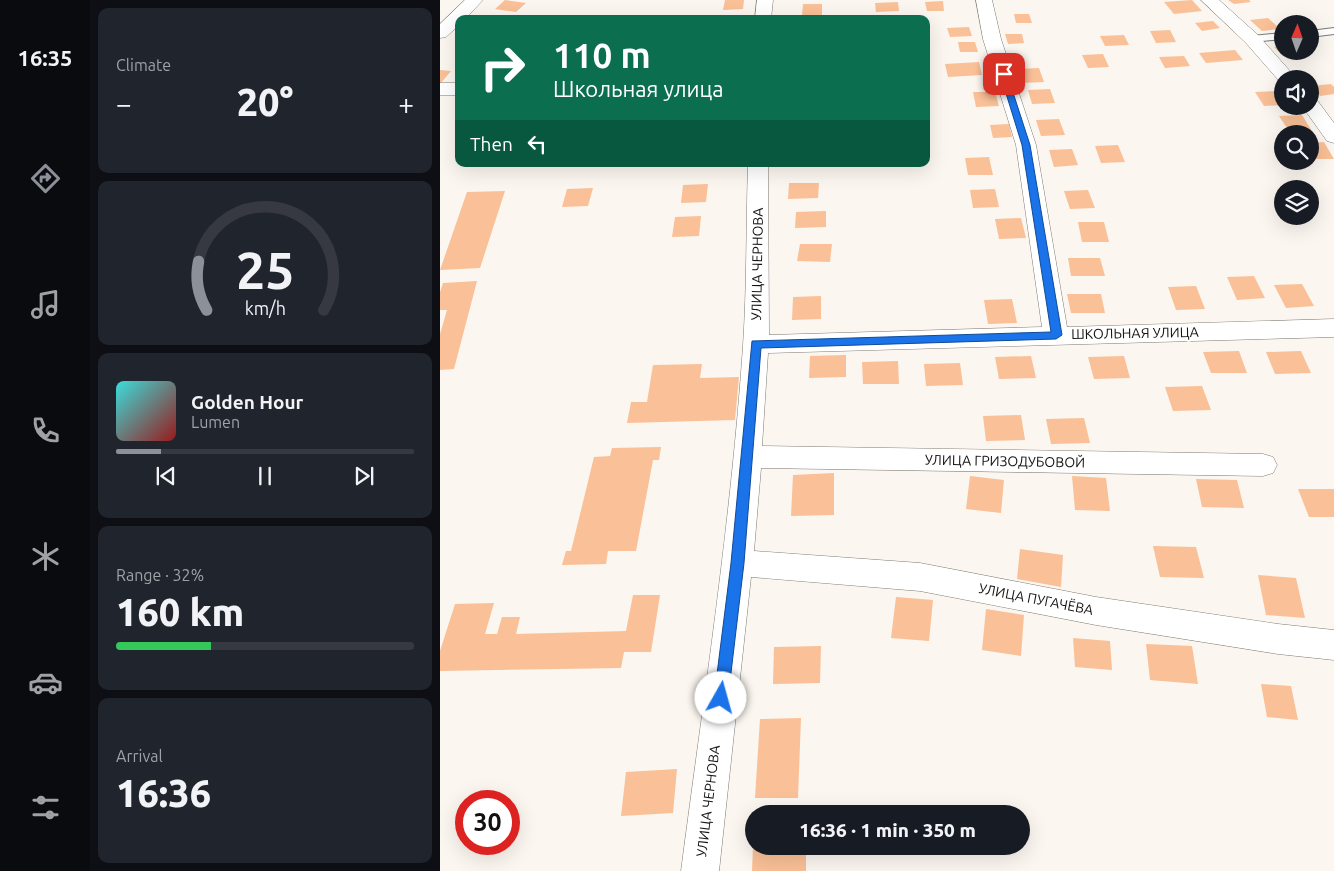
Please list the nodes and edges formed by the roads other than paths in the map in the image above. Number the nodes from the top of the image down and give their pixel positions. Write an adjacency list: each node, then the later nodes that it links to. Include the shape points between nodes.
1 (475, 0): 5 (street)
2 (764, 0): 6 (street)
3 (984, 0): 20 (street, via 992,39 1026,145)
4 (1209, 0): 12 (street)
5 (459, 15)
6 (763, 15)
7 (455, 19): 9 (street)
8 (1334, 32): 10 (lane)
9 (440, 33)
10 (1319, 33)
11 (1274, 37): 12 (lane)
12 (1252, 39): 13 (street)
13 (1280, 70)
14 (440, 89): 15 (street)
15 (455, 89)
16 (1318, 115): 17 (street)
17 (1334, 137)
18 (758, 167): 21 (street, УЛИЦА ЧЕРНОВА)
19 (1334, 328): 20 (street, ШКОЛЬНАЯ УЛИЦА)
20 (1056, 335): 21 (street, ШКОЛЬНАЯ УЛИЦА)
21 (756, 344): 22 (street, УЛИЦА ЧЕРНОВА)
22 (747, 457): 23 (street, УЛИЦА ГРИЗОДУБОВОЙ); 24 (street, УЛИЦА ЧЕРНОВА)
23 (1263, 465)
24 (737, 563): 25 (street, УЛИЦА ПУГАЧЁВА, via 920,577 1096,611); 26 (street, УЛИЦА ЧЕРНОВА)
25 (1334, 645)
26 (700, 871)

